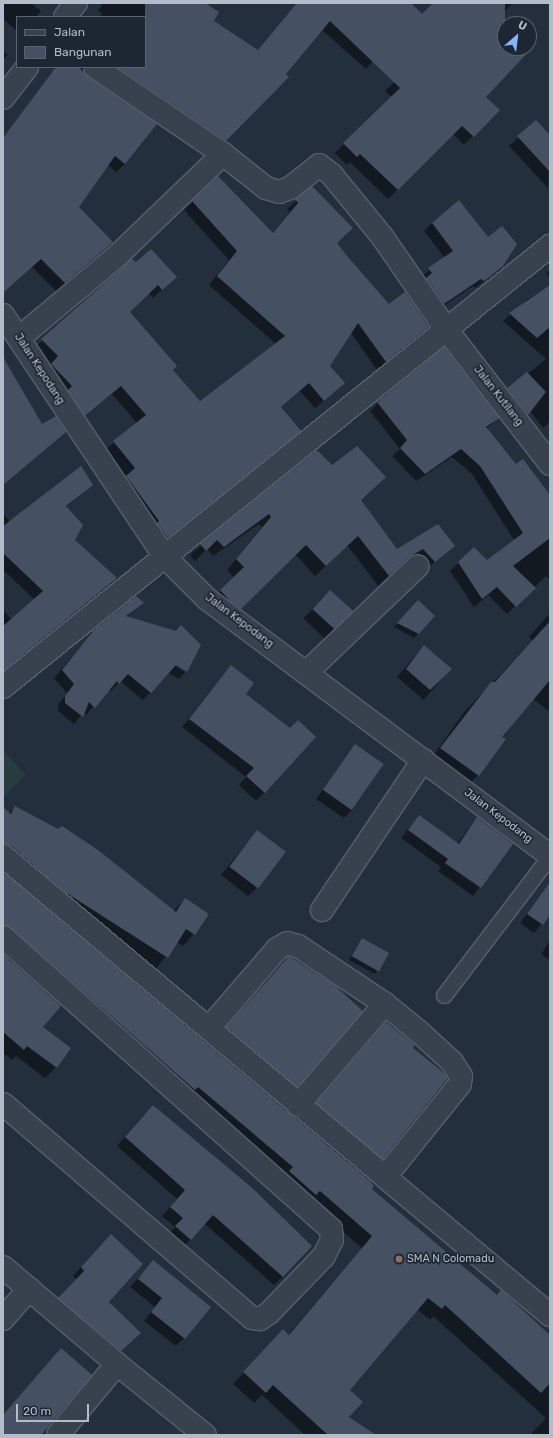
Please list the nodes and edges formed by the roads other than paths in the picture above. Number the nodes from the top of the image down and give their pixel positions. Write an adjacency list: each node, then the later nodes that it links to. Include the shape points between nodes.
1 (76, 3): 2 (street)
2 (66, 16)
3 (26, 68): 5 (street)
4 (96, 68): 6 (street)
5 (3, 98)
6 (223, 154): 9 (street, Jalan Kutilang, via 266,188 279,192 290,188 315,166 319,165 331,174 381,234); 10 (street, via 116,257)
7 (550, 246): 9 (street)
8 (3, 315): 10 (street, Jalan Kepodang)
9 (446, 329): 11 (street, Jalan Kutilang); 12 (street)
10 (19, 338): 12 (street, Jalan Kepodang)
11 (548, 456)
12 (165, 557): 14 (street, Jalan Kepodang, via 207,599); 15 (street)
13 (418, 566): 14 (street)
14 (307, 672): 16 (street, Jalan Kepodang)
15 (3, 687)
16 (423, 760): 18 (street, Jalan Kepodang); 19 (street)
17 (3, 856): 23 (street)
18 (550, 856): 21 (lane)
19 (322, 910)
20 (3, 937): 24 (street, via 331,1229 332,1240 324,1256 269,1313 260,1320 252,1318)
21 (444, 995)
22 (385, 1004): 23 (street, via 298,946 287,943 277,949); 25 (street); 26 (street, via 452,1062 461,1076 456,1092)
23 (209, 1028): 25 (street)
24 (3, 1104)
25 (298, 1105): 26 (street)
26 (385, 1177): 29 (street)
27 (3, 1267): 28 (street)
28 (28, 1288): 30 (street); 31 (street)
29 (550, 1315)
30 (3, 1319)
31 (117, 1364): 32 (street); 33 (street)
32 (58, 1435)
33 (205, 1435)

